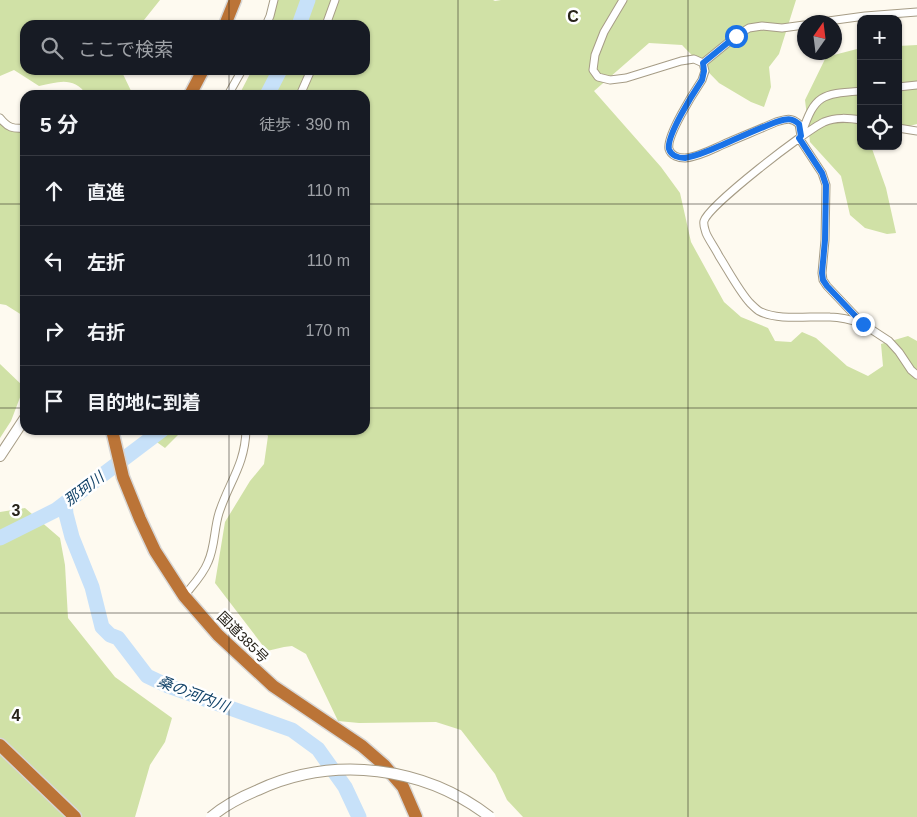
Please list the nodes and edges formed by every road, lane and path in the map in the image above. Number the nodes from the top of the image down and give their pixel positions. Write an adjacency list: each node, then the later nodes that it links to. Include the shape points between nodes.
1 (235, 0): 7 (highway)
2 (274, 0): 8 (street)
3 (335, 0): 9 (street)
4 (623, 0): 11 (street, via 595,55 593,70 598,78 626,78 694,59)
5 (917, 12): 6 (street)
6 (842, 19)
7 (227, 20)
8 (268, 20)
9 (328, 20)
10 (797, 26): 11 (street, via 749,28)
11 (703, 63): 26 (street, via 702,80 673,131 669,149 672,154 686,158 787,119 799,124)
12 (200, 75): 17 (highway)
13 (239, 75): 18 (street)
14 (309, 75): 19 (street)
15 (917, 85): 16 (street)
16 (902, 87)
17 (193, 90)
18 (231, 90)
19 (302, 90)
20 (857, 91): 26 (street, via 822,97 808,115)
21 (0, 118): 23 (street, via 6,126)
22 (857, 119): 26 (street, via 834,119)
23 (20, 128)
24 (902, 129): 25 (street)
25 (917, 131)
26 (800, 137): 27 (street, via 826,185 823,280); 27 (street, via 710,213 704,221 706,234 749,303 757,310 768,315 832,317)
27 (863, 324): 28 (street, via 889,341)
28 (917, 376)
29 (20, 426): 32 (main road)
30 (113, 435): 33 (highway, 国道385号, via 123,476 140,519 155,551)
31 (246, 435): 33 (street, via 240,463 218,515 212,553)
32 (0, 456)
33 (184, 596): 37 (highway, 国道385号, via 218,635 273,686 362,746 384,765 403,788)
34 (0, 745): 35 (highway)
35 (75, 817)
36 (211, 817): 38 (main road, bridge, via 251,792 285,779 328,771 362,770 405,776 441,788)
37 (416, 817)
38 (490, 817)

